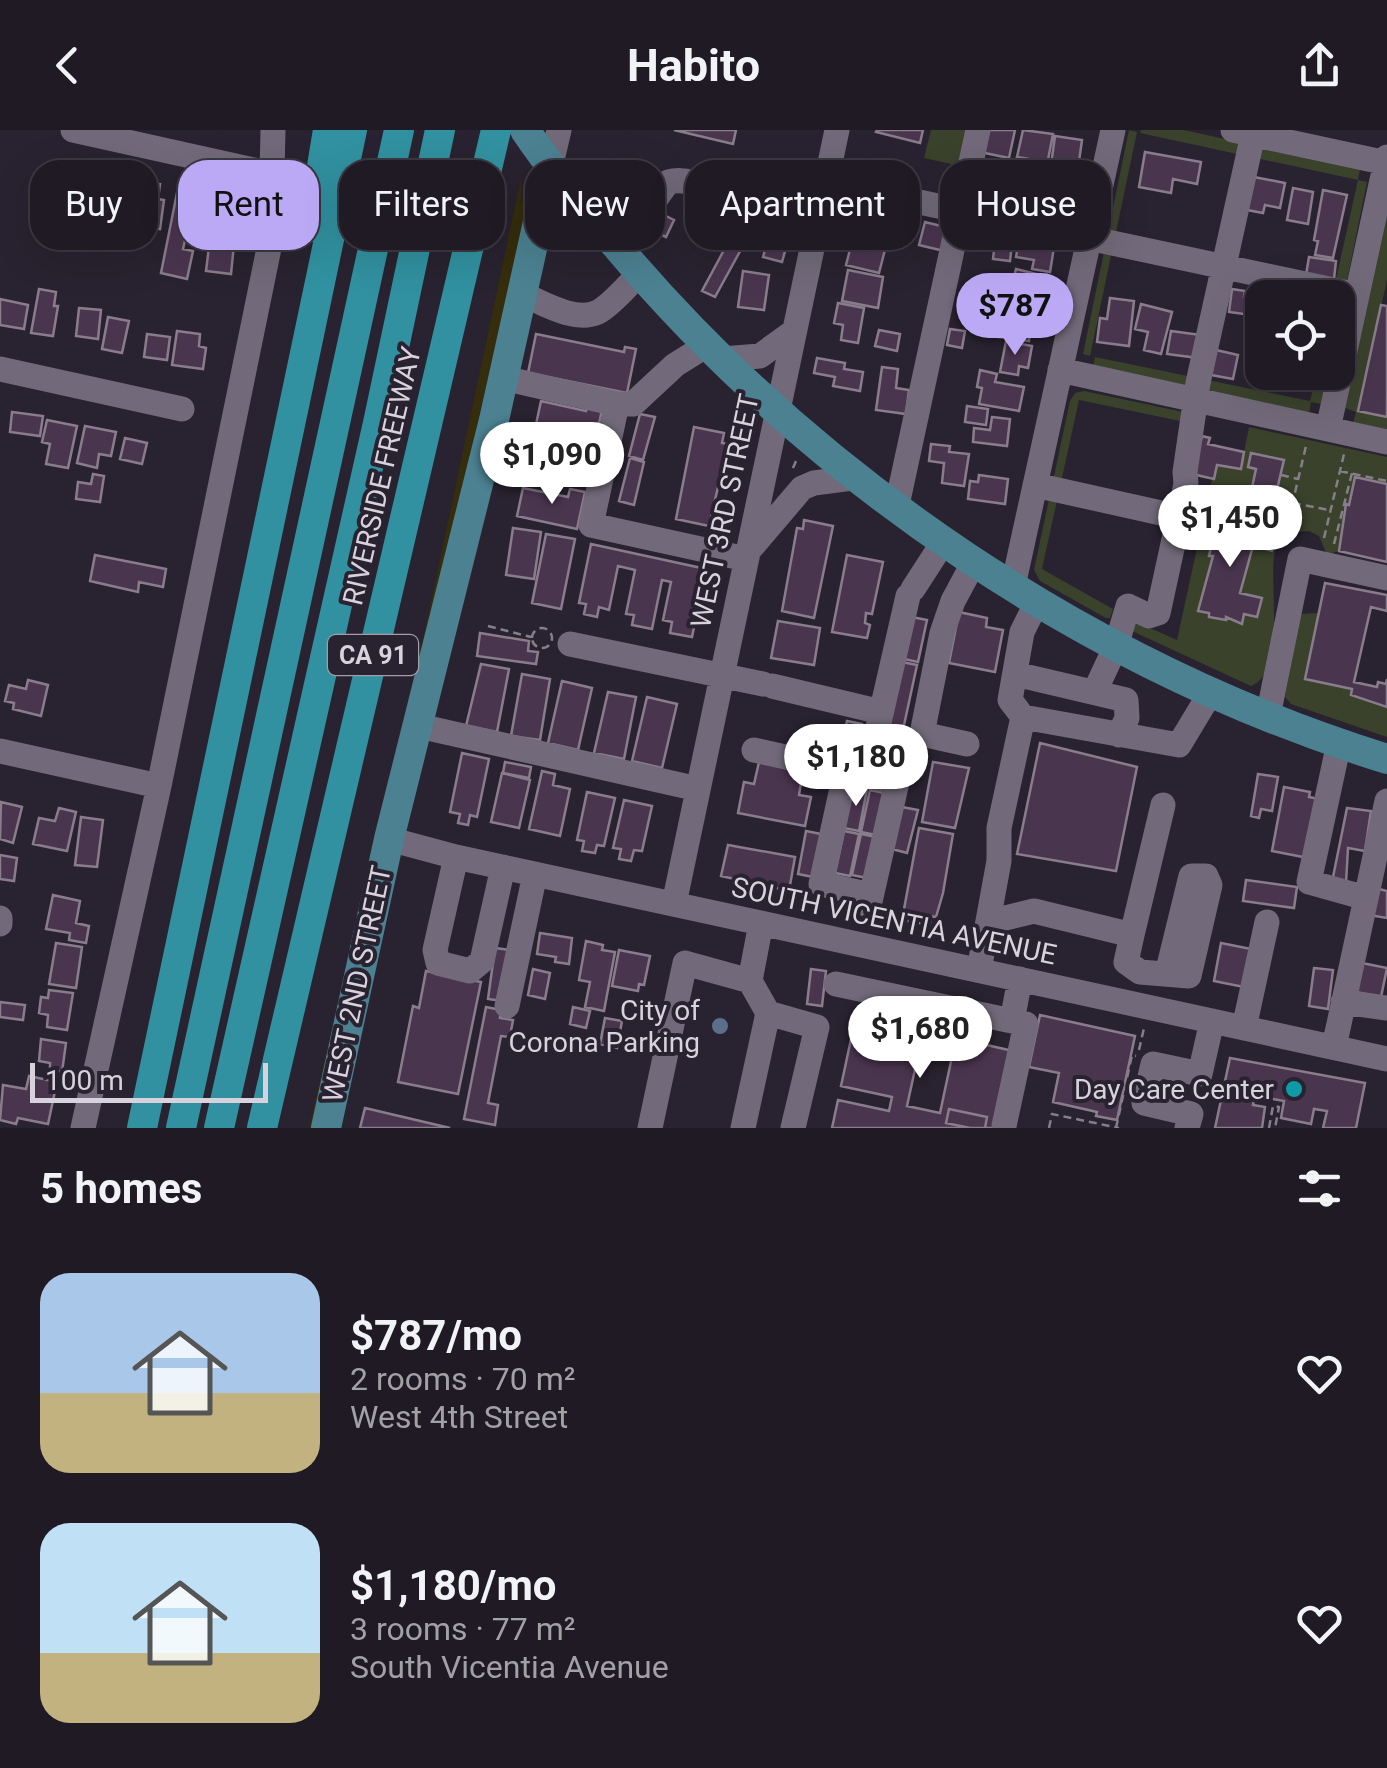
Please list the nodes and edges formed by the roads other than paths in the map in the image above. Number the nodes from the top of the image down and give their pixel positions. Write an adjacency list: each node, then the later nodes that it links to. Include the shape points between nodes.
1 (73, 130): 14 (street)
2 (273, 130): 15 (street)
3 (328, 130): 63 (highway)
4 (352, 130): 63 (highway)
5 (496, 130): 104 (highway, RIVERSIDE FREEWAY / CA 91)
6 (525, 130): 16 (main road)
7 (559, 130): 17 (street)
8 (836, 130): 18 (street, WEST 3RD STREET)
9 (978, 130): 19 (street)
10 (1113, 130): 20 (street)
11 (1246, 131): 21 (street); 29 (street)
12 (398, 134): 109 (highway)
13 (438, 139): 110 (highway)
14 (209, 160)
15 (272, 160)
16 (545, 160)
17 (552, 160)
18 (830, 160)
19 (971, 160)
20 (1106, 160)
21 (1386, 161): 32 (street)
22 (1111, 244): 29 (street)
23 (269, 250): 71 (street)
24 (532, 250): 31 (main road, WEST 2ND STREET)
25 (620, 250): 30 (main road)
26 (810, 250): 33 (street, WEST 3RD STREET)
27 (952, 250): 46 (street)
28 (1087, 250): 36 (street)
29 (1224, 267): 32 (street); 38 (street)
30 (640, 274): 31 (street, via 598,312 581,315); 34 (main road)
31 (522, 294): 37 (main road, WEST 2ND STREET)
32 (1357, 295): 42 (street)
33 (793, 332): 34 (street, via 760,356); 41 (street, WEST 3RD STREET)
34 (714, 352): 39 (street, via 675,365 633,404); 41 (main road)
35 (0, 368): 40 (street)
36 (1060, 370): 38 (street); 45 (street)
37 (504, 378): 39 (street); 62 (main road, WEST 2ND STREET)
38 (1198, 400): 42 (street); 47 (street)
39 (617, 404): 49 (street, via 590,525)
40 (182, 408)
41 (776, 412): 44 (main road); 49 (street, WEST 3RD STREET)
42 (1327, 439): 43 (street)
43 (1387, 442)
44 (860, 478): 46 (main road); 49 (street, via 802,488)
45 (1035, 484): 47 (street); 52 (street)
46 (896, 505): 48 (main road)
47 (1179, 518): 54 (street, via 1158,613 1128,606)
48 (944, 541): 50 (main road); 59 (street, via 910,592)
49 (746, 556): 56 (street, WEST 3RD STREET)
50 (974, 562): 52 (main road); 66 (street, via 942,633 922,734)
51 (1387, 578): 60 (street, via 1300,559)
52 (1025, 593): 54 (main road); 55 (street)
53 (570, 644): 56 (street)
54 (1116, 646): 57 (street); 58 (main road)
55 (1015, 674): 57 (street); 61 (street, via 1010,700)
56 (722, 675): 59 (street); 72 (street, WEST 3RD STREET)
57 (1095, 692): 64 (street, via 1126,700)
58 (1211, 692): 60 (main road); 64 (street, via 1179,746)
59 (881, 712): 70 (street)
60 (1268, 716): 65 (main road)
61 (1022, 717): 64 (street); 82 (street)
62 (419, 726): 72 (street); 75 (main road, WEST 2ND STREET)
63 (226, 732): 108 (highway)
64 (1120, 735)
65 (1339, 743): 69 (main road); 79 (street, via 1309,882)
66 (967, 744)
67 (0, 750): 71 (street)
68 (754, 750): 70 (street)
69 (1387, 759)
70 (856, 773): 81 (street, via 897,782); 81 (street, via 821,884)
71 (159, 786): 107 (street)
72 (698, 789): 80 (street, WEST 3RD STREET)
73 (1387, 801): 79 (street)
74 (1162, 805): 85 (street)
75 (389, 839): 76 (street, SOUTH VICENTIA AVENUE); 113 (main road, WEST 2ND STREET)
76 (456, 856): 77 (street, SOUTH VICENTIA AVENUE); 77 (street, via 436,950 438,963 470,971 482,961)
77 (503, 867): 78 (street, SOUTH VICENTIA AVENUE)
78 (535, 874): 80 (street, SOUTH VICENTIA AVENUE); 95 (street)
79 (1366, 898): 94 (street)
80 (674, 904): 84 (street, SOUTH VICENTIA AVENUE)
81 (869, 905): 86 (street)
82 (989, 922): 85 (street, via 1034,911); 88 (street)
83 (1267, 922): 100 (street)
84 (761, 923): 86 (street, SOUTH VICENTIA AVENUE); 91 (street)
85 (1132, 934): 89 (street, via 1126,962 1140,972)
86 (860, 944): 87 (street, SOUTH VICENTIA AVENUE)
87 (892, 952): 88 (street, SOUTH VICENTIA AVENUE); 93 (street)
88 (978, 970): 90 (street, SOUTH VICENTIA AVENUE)
89 (1167, 974)
90 (1020, 979): 98 (street); 99 (street, SOUTH VICENTIA AVENUE)
91 (750, 981): 97 (street); 114 (street, via 685,963)
92 (836, 984): 93 (street)
93 (884, 994): 98 (street)
94 (1344, 1002): 96 (street); 101 (street)
95 (506, 1006)
96 (1387, 1008)
97 (768, 1013): 115 (street); 116 (street, via 816,1026)
98 (1012, 1021): 106 (street, via 1026,1024)
99 (1212, 1021): 100 (street, SOUTH VICENTIA AVENUE); 103 (street)
100 (1244, 1028): 101 (street, SOUTH VICENTIA AVENUE)
101 (1334, 1047): 102 (street, SOUTH VICENTIA AVENUE)
102 (1387, 1059)
103 (1200, 1074): 105 (street); 105 (street, via 1153,1064 1144,1104)
104 (272, 1079): 111 (highway, RIVERSIDE FREEWAY / CA 91); 112 (highway)
105 (1189, 1121)
106 (1004, 1126)
107 (83, 1128)
108 (142, 1128)
109 (181, 1128)
110 (219, 1128)
111 (262, 1128)
112 (282, 1128)
113 (326, 1128)
114 (650, 1128)
115 (743, 1128)
116 (793, 1128)

